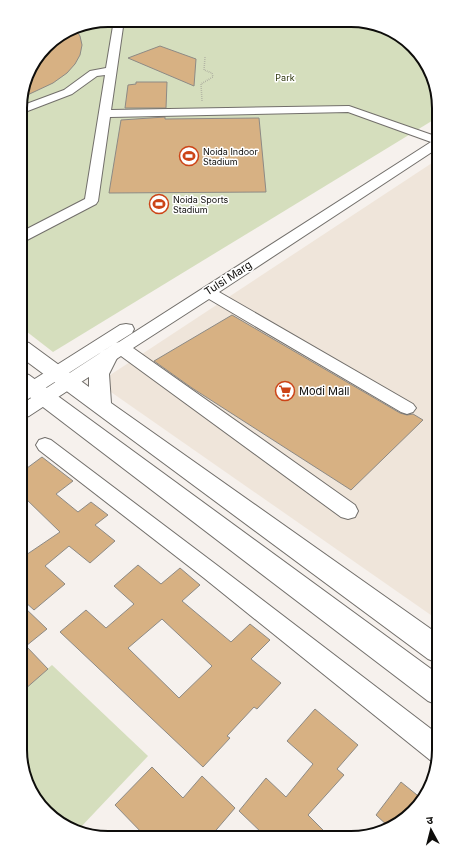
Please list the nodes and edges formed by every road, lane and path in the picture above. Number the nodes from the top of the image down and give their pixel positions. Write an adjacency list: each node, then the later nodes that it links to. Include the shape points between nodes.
1 (118, 27): 3 (street)
2 (205, 58): 5 (path, via 204,70 212,73 213,77 201,84)
3 (111, 72): 4 (street, via 94,73 68,92); 6 (street)
4 (27, 108)
5 (203, 112): 6 (street); 7 (street, via 349,109)
6 (105, 114): 10 (street, via 91,201)
7 (432, 139)
8 (432, 141): 11 (street, Tulsi Marg)
9 (432, 141): 14 (street, Tulsi Marg, via 179,295)
10 (27, 234)
11 (207, 292): 13 (street, Tulsi Marg); 18 (street)
12 (27, 352): 14 (main road)
13 (114, 352): 14 (street, Tulsi Marg); 17 (main road, via 99,374); 20 (street)
14 (61, 378): 15 (street, Tulsi Marg); 17 (main road)
15 (31, 390): 16 (street, Tulsi Marg); 22 (main road)
16 (27, 400)
17 (100, 406): 21 (main road)
18 (406, 408)
19 (45, 445): 23 (street, via 217,576)
20 (348, 511)
21 (432, 646)
22 (432, 687)
23 (432, 745)

